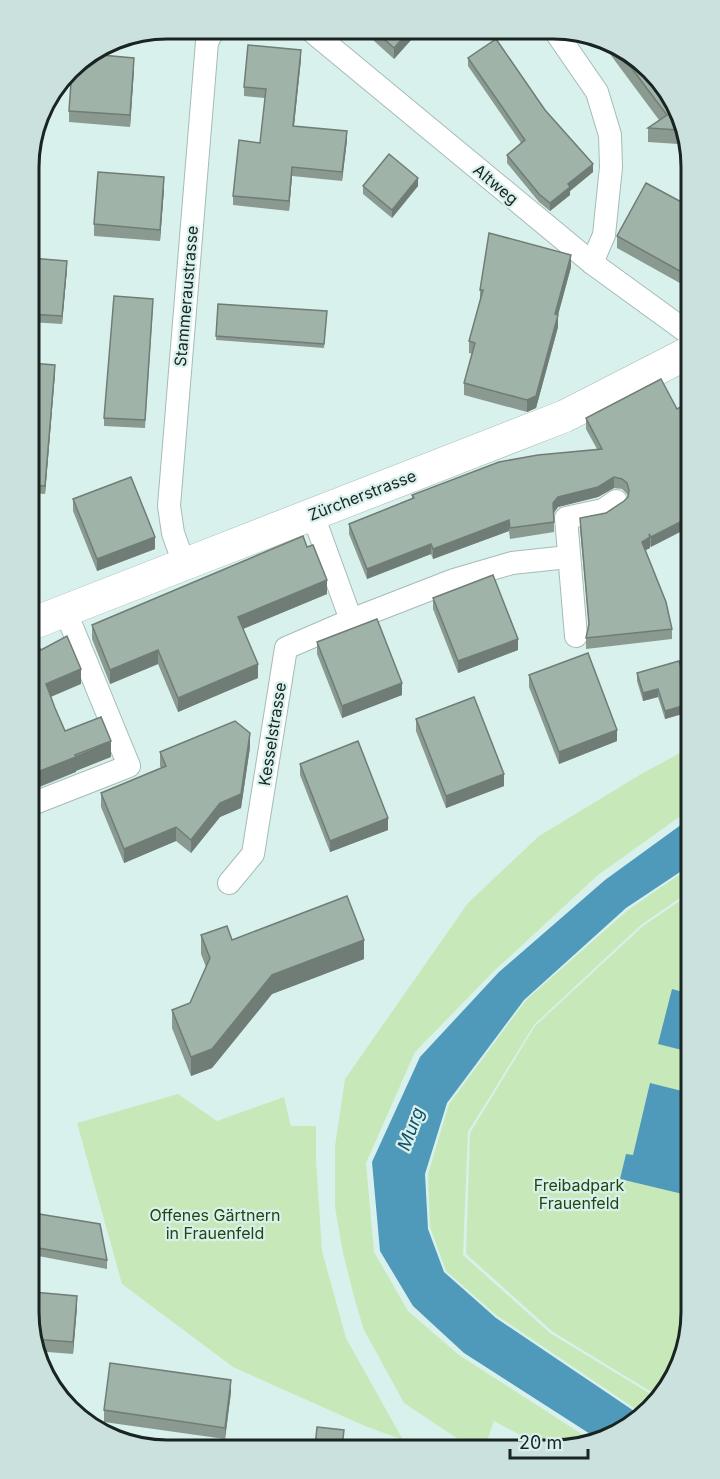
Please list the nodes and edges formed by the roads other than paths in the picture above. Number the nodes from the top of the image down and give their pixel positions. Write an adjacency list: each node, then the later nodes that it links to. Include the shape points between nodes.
1 (209, 39): 10 (street, Stammeraustrasse, via 169,506)
2 (321, 39): 4 (street, Altweg)
3 (561, 39): 4 (street, via 597,92 610,135 604,235)
4 (591, 263): 5 (street, Altweg)
5 (681, 328)
6 (681, 356): 8 (main road, Zürcherstrasse, via 565,416)
7 (616, 501): 9 (street, via 603,510 566,518)
8 (313, 515): 10 (main road, Zürcherstrasse); 12 (street)
9 (568, 557): 12 (street, Kesselstrasse, via 512,563 454,579); 14 (street)
10 (184, 564): 11 (main road, Zürcherstrasse)
11 (65, 610): 13 (main road, Zürcherstrasse); 15 (street, via 129,766)
12 (351, 620): 16 (street, Kesselstrasse, via 286,648 253,854)
13 (39, 621)
14 (576, 636)
15 (39, 801)
16 (230, 883)

